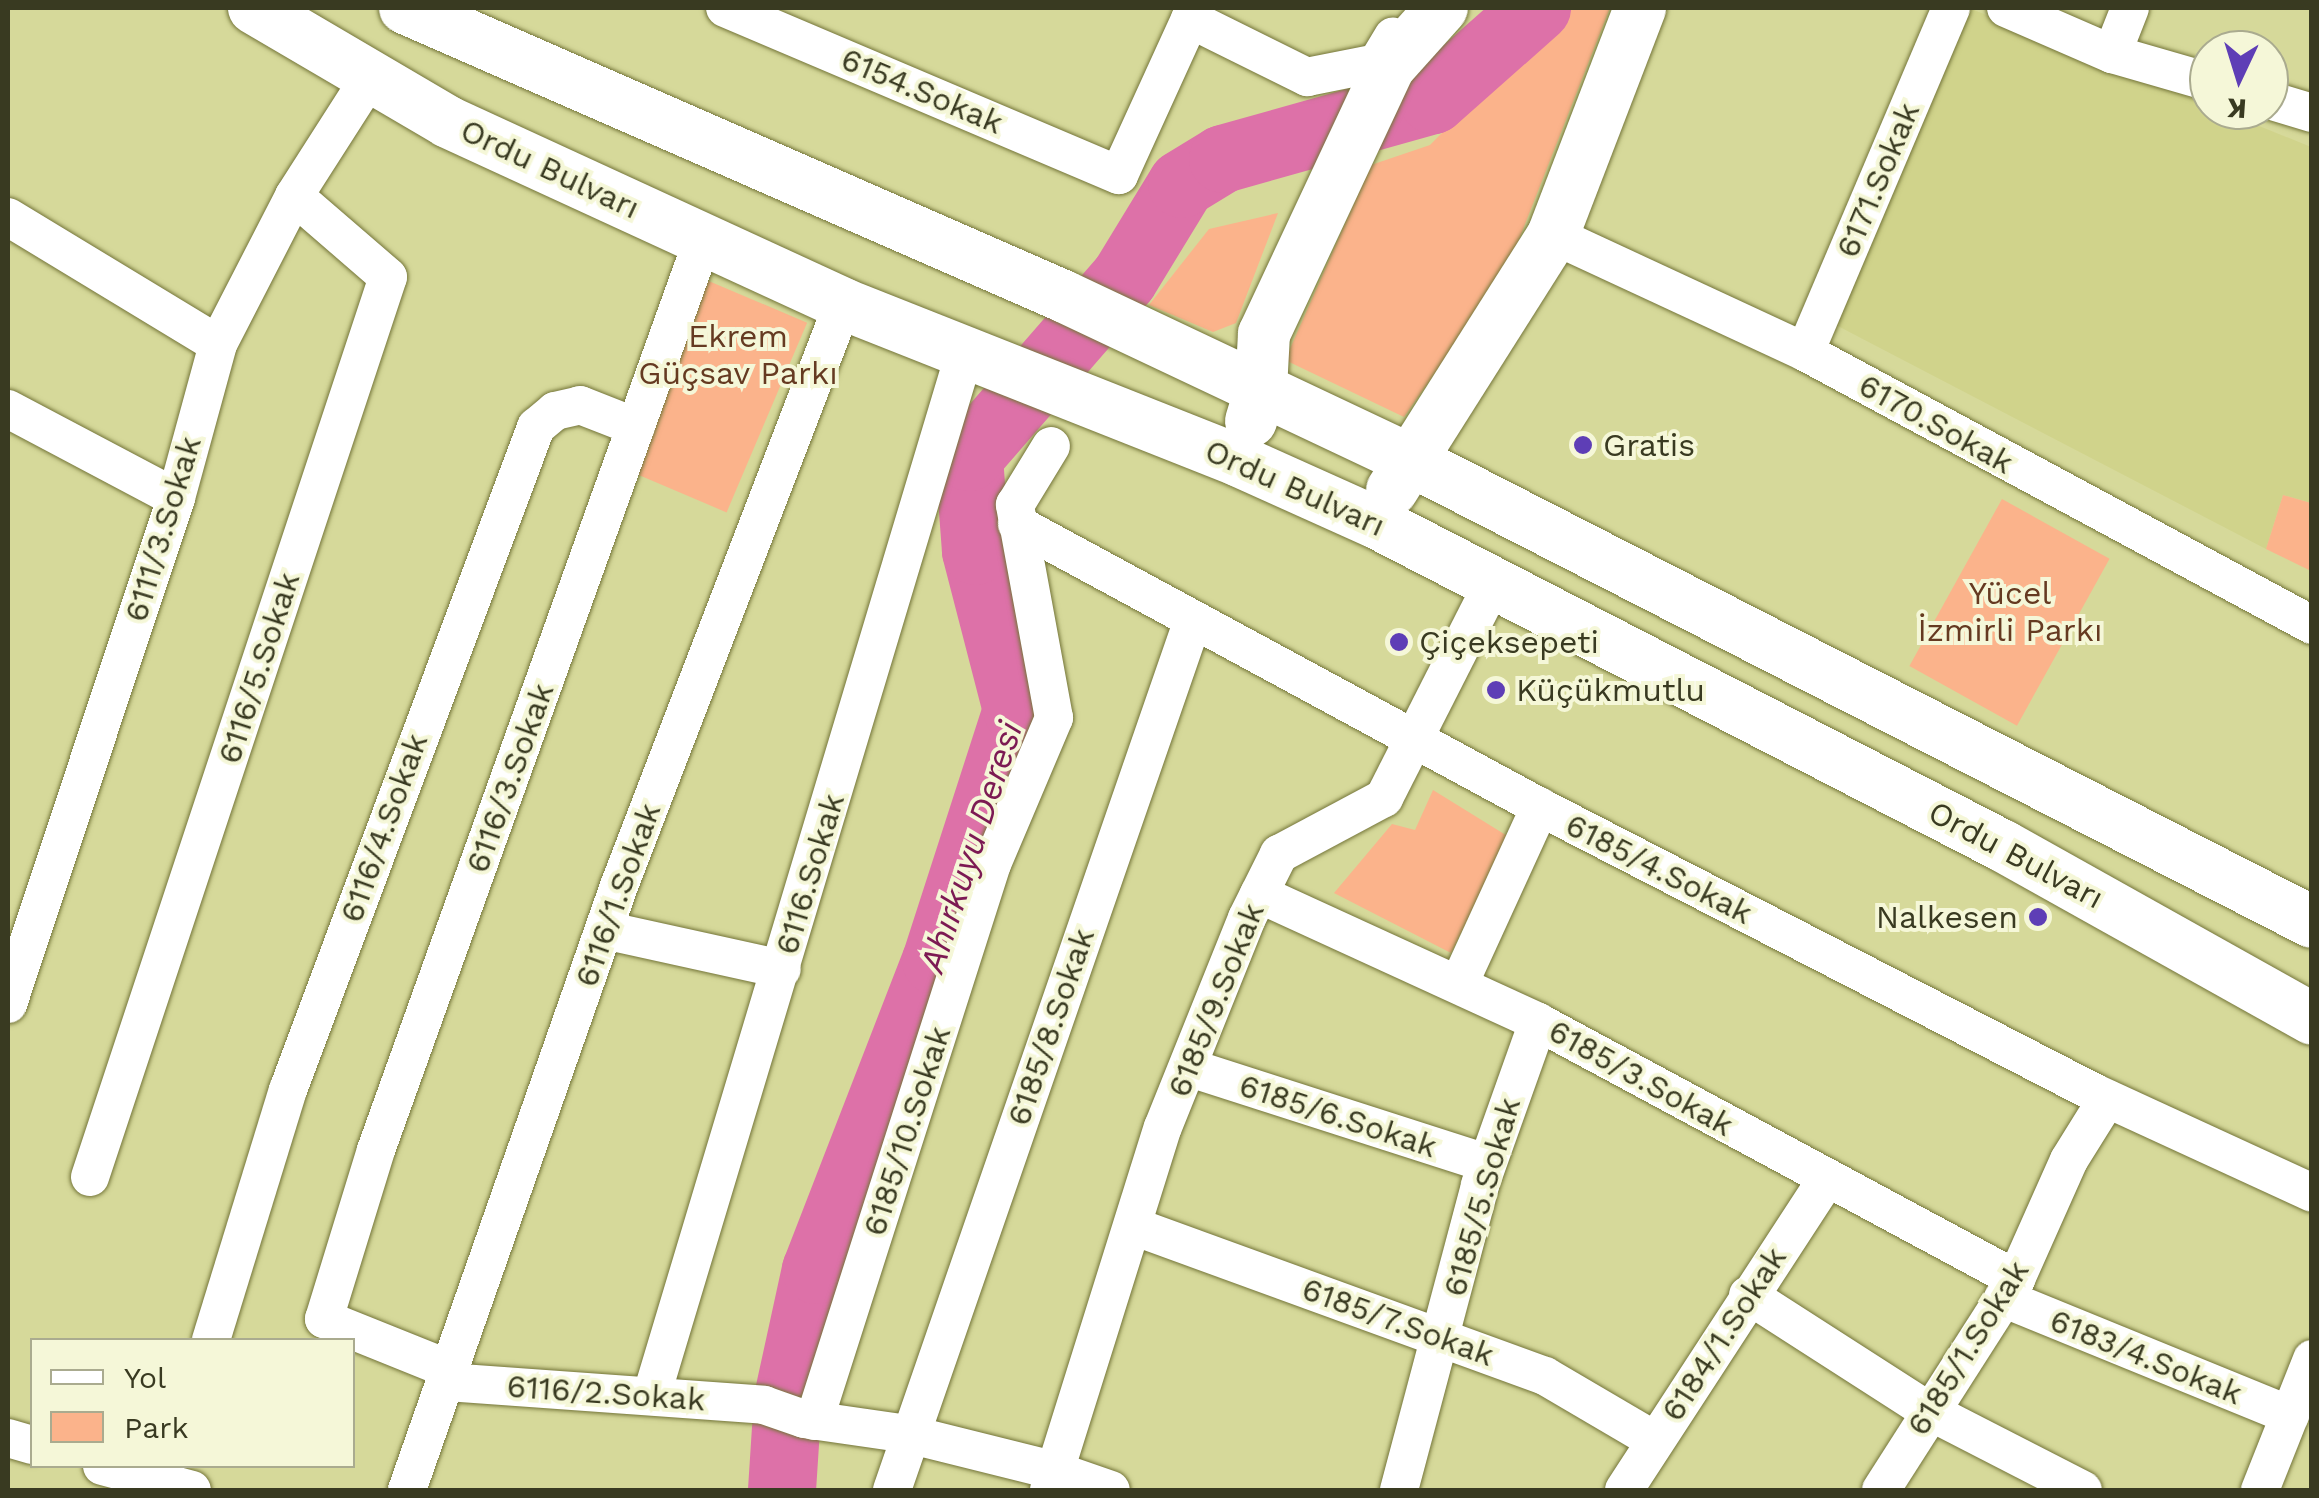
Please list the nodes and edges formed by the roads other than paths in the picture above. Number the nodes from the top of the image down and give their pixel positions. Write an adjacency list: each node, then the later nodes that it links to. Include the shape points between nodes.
1 (254, 8): 13 (main road, Ordu Bulvarı)
2 (725, 8): 10 (street, 6154.Sokak, via 1119,175)
3 (1409, 8): 10 (street, via 1377,63 1307,76)
4 (1442, 8): 22 (main road, via 1389,67 1264,334)
5 (1640, 8): 16 (main road)
6 (1950, 8): 20 (street, 6171.Sokak)
7 (2006, 8): 11 (street)
8 (2130, 8): 11 (street)
9 (426, 12): 22 (main road)
10 (1178, 13)
11 (2112, 54): 12 (street)
12 (2189, 76)
13 (370, 77): 14 (street, 6111/3.Sokak); 17 (main road, Ordu Bulvarı, via 448,122)
14 (294, 196): 19 (street, 6111/3.Sokak); 47 (street, 6116/5.Sokak, via 388,278)
15 (8, 218): 19 (street)
16 (1553, 235): 20 (street, 6170.Sokak); 26 (main road)
17 (702, 239): 18 (main road, Ordu Bulvarı); 24 (street, 6116/3.Sokak)
18 (843, 304): 21 (main road, Ordu Bulvarı); 38 (street, 6116/1.Sokak)
19 (218, 344): 28 (street, 6111/3.Sokak)
20 (1805, 352): 33 (street, 6170.Sokak)
21 (988, 362): 27 (main road, Ordu Bulvarı); 39 (street, 6116.Sokak)
22 (1261, 389): 26 (main road); 27 (main road)
23 (8, 410): 28 (street)
24 (636, 426): 53 (street, 6116/3.Sokak, via 376,1150); 55 (street, 6116/4.Sokak, via 580,405 555,411 536,427 288,1090)
25 (1051, 446): 30 (street, 6185/10.Sokak, via 1015,505)
26 (1410, 460): 29 (main road); 37 (main road)
27 (1238, 461): 29 (main road, Ordu Bulvarı)
28 (176, 498): 41 (street, 6111/3.Sokak)
29 (1374, 522): 31 (main road, Ordu Bulvarı)
30 (1017, 524): 32 (street, 6185/4.Sokak); 61 (street, 6185/10.Sokak, via 1054,718 992,864)
31 (1494, 583): 34 (street, 6185/9.Sokak); 42 (main road, Ordu Bulvarı, via 2003,846)
32 (1193, 620): 34 (street, 6185/4.Sokak); 62 (street, 6185/8.Sokak)
33 (2312, 625)
34 (1417, 741): 35 (street, 6185/4.Sokak); 36 (street, 6185/9.Sokak, via 1384,798 1279,854)
35 (1540, 808): 40 (street); 45 (street, 6185/4.Sokak)
36 (1259, 894): 40 (street, 6185/3.Sokak); 44 (street, 6185/9.Sokak)
37 (2312, 922)
38 (604, 930): 39 (street); 57 (street, 6116/1.Sokak)
39 (782, 969): 58 (street, 6116.Sokak)
40 (1459, 984): 43 (street, 6185/3.Sokak)
41 (8, 1004)
42 (2312, 1019)
43 (1538, 1022): 46 (street, 6185/5.Sokak); 48 (street, 6185/3.Sokak)
44 (1190, 1068): 46 (street, 6185/6.Sokak); 50 (street, 6185/9.Sokak)
45 (2107, 1098): 49 (street, 6185/4.Sokak); 51 (street, 6185/1.Sokak, via 2069,1160)
46 (1486, 1164): 54 (street, 6185/5.Sokak)
47 (90, 1177)
48 (1826, 1179): 51 (street, 6185/3.Sokak); 52 (street, 6184/1.Sokak)
49 (2312, 1193)
50 (1132, 1226): 54 (street, 6185/7.Sokak); 65 (street, 6185/9.Sokak)
51 (2009, 1288): 59 (street, 6185/1.Sokak); 60 (street, 6183/4.Sokak)
52 (1748, 1295): 59 (street); 63 (street, 6184/1.Sokak)
53 (324, 1319): 57 (street, 6116/2.Sokak)
54 (1442, 1336): 63 (street, 6185/7.Sokak, via 1545,1376); 70 (street, 6185/5.Sokak)
55 (213, 1338)
56 (2312, 1359): 60 (street)
57 (449, 1376): 58 (street, 6116/2.Sokak); 67 (street, 6116/1.Sokak)
58 (652, 1394): 61 (street, 6116/2.Sokak, via 764,1404)
59 (1929, 1410): 72 (street, 6185/1.Sokak); 73 (street)
60 (2290, 1415): 74 (street)
61 (809, 1420): 62 (street, 6116/2.Sokak)
62 (908, 1434): 65 (street, 6116/2.Sokak); 68 (street, 6185/8.Sokak)
63 (1654, 1440): 71 (street, 6184/1.Sokak)
64 (110, 1468): 66 (street)
65 (1052, 1481): 69 (street, 6116/2.Sokak)
66 (170, 1482)
67 (408, 1490)
68 (892, 1490)
69 (1112, 1490)
70 (1399, 1490)
71 (1624, 1490)
72 (1882, 1490)
73 (2083, 1490)
74 (2260, 1490)

